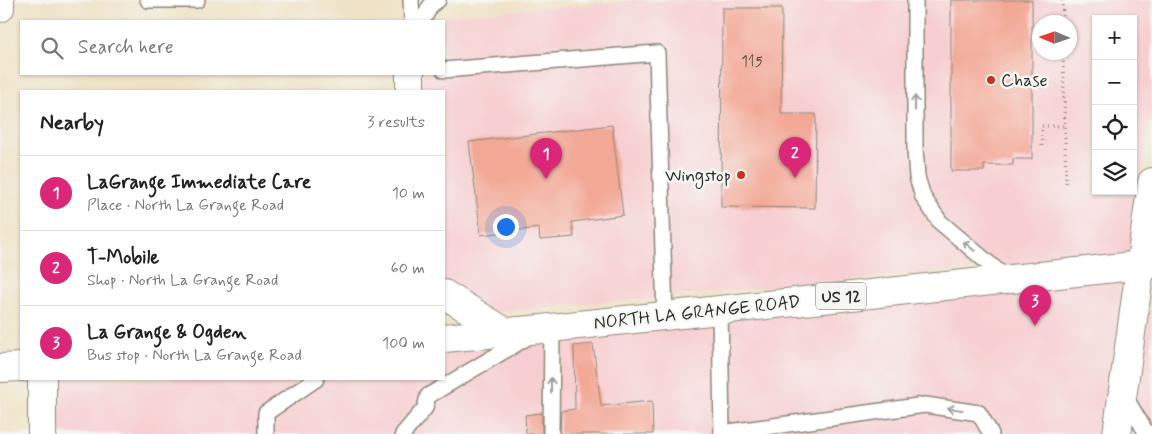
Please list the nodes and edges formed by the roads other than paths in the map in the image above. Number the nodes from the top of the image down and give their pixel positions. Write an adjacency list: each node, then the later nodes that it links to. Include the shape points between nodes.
1 (0, 0): 7 (main road)
2 (148, 0): 3 (lane)
3 (197, 0)
4 (411, 0): 8 (lane)
5 (438, 0): 9 (lane)
6 (915, 0): 15 (lane, one-way to 6, via 940,222 923,196 917,177 915,149)
7 (0, 8)
8 (412, 20)
9 (423, 20)
10 (445, 70): 18 (lane, via 657,53)
11 (410, 75): 12 (main road)
12 (410, 90)
13 (1152, 182): 14 (main road)
14 (1146, 264): 15 (main road, NORTH LA GRANGE ROAD / US 12); 26 (main road)
15 (1006, 278): 17 (main road, NORTH LA GRANGE ROAD / US 12)
16 (445, 295): 20 (main road)
17 (720, 310): 18 (main road, NORTH LA GRANGE ROAD / US 12); 27 (lane)
18 (665, 316): 19 (main road, NORTH LA GRANGE ROAD / US 12)
19 (546, 328): 20 (main road, US 12); 30 (lane, via 428,396 425,408); 31 (lane, one-way to 19)
20 (505, 332): 21 (main road, US 12)
21 (445, 338)
22 (20, 367): 23 (main road)
23 (0, 368)
24 (42, 380): 28 (main road)
25 (315, 380): 29 (lane, via 266,413)
26 (1123, 394): 33 (main road); 34 (lane)
27 (722, 433): 32 (lane, one-way to 27, via 979,413 925,405)
28 (42, 434)
29 (266, 434)
30 (403, 434)
31 (551, 434)
32 (991, 434)
33 (1117, 434)
34 (1147, 434)

